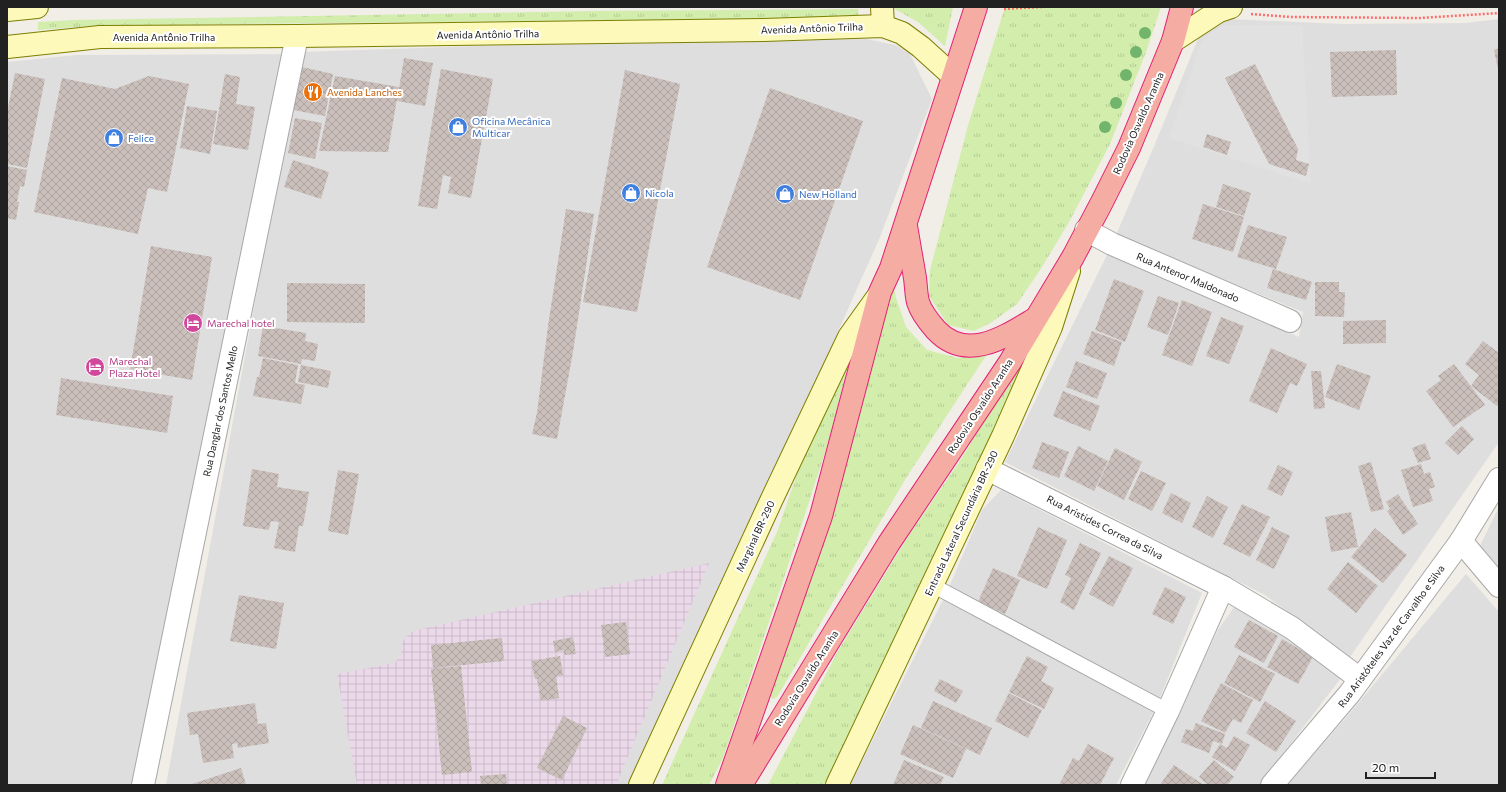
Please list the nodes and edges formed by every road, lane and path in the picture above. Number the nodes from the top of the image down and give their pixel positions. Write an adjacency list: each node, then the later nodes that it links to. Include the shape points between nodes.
1 (976, 7): 11 (highway)
2 (1042, 7): 4 (path)
3 (1182, 7): 9 (highway, Rodovia Osvaldo Aranha)
4 (1004, 9)
5 (1225, 9): 6 (path, via 1291,17 1420,18); 9 (main road)
6 (1499, 13)
7 (883, 16): 8 (main road, Avenida Antônio Trilha, via 749,30); 11 (main road, Avenida Antônio Trilha)
8 (297, 36): 10 (main road, Avenida Antônio Trilha, via 100,37); 26 (street, Rua Danglar dos Santos Mello)
9 (1173, 41): 13 (highway, Rodovia Osvaldo Aranha, via 1129,148)
10 (7, 47)
11 (953, 76): 12 (highway)
12 (906, 222): 15 (highway); 16 (highway, via 918,303 928,321 941,335 955,344 985,344 1003,338)
13 (1086, 230): 14 (highway, Rodovia Osvaldo Aranha); 17 (street, Rua Antenor Maldonado, via 1112,244)
14 (1073, 257): 16 (highway, Rodovia Osvaldo Aranha); 18 (main road, Entrada Lateral Secundária BR-290, via 1051,327)
15 (880, 292): 27 (main road, Marginal BR-290, via 849,337); 28 (highway, via 821,516)
16 (1035, 318): 29 (highway, Rodovia Osvaldo Aranha, via 1010,362 889,543)
17 (1290, 321)
18 (987, 469): 21 (main road, Entrada Lateral Secundária BR-290); 23 (street, Rua Aristides Correa da Silva)
19 (1499, 479): 20 (street, Rua Aristóteles Vaz de Carvalho e Silva)
20 (1461, 540): 22 (street); 24 (street, Rua Aristóteles Vaz de Carvalho e Silva)
21 (932, 585): 25 (lane); 30 (main road, Entrada Lateral Secundária BR-290)
22 (1499, 586)
23 (1223, 587): 24 (street, Rua Aristides Correa da Silva, via 1292,628); 25 (street)
24 (1360, 679): 32 (street, Rua Aristóteles Vaz de Carvalho e Silva)
25 (1168, 711): 31 (street)
26 (143, 785)
27 (640, 785)
28 (727, 785)
29 (741, 785)
30 (837, 785)
31 (1132, 785)
32 (1272, 785)

